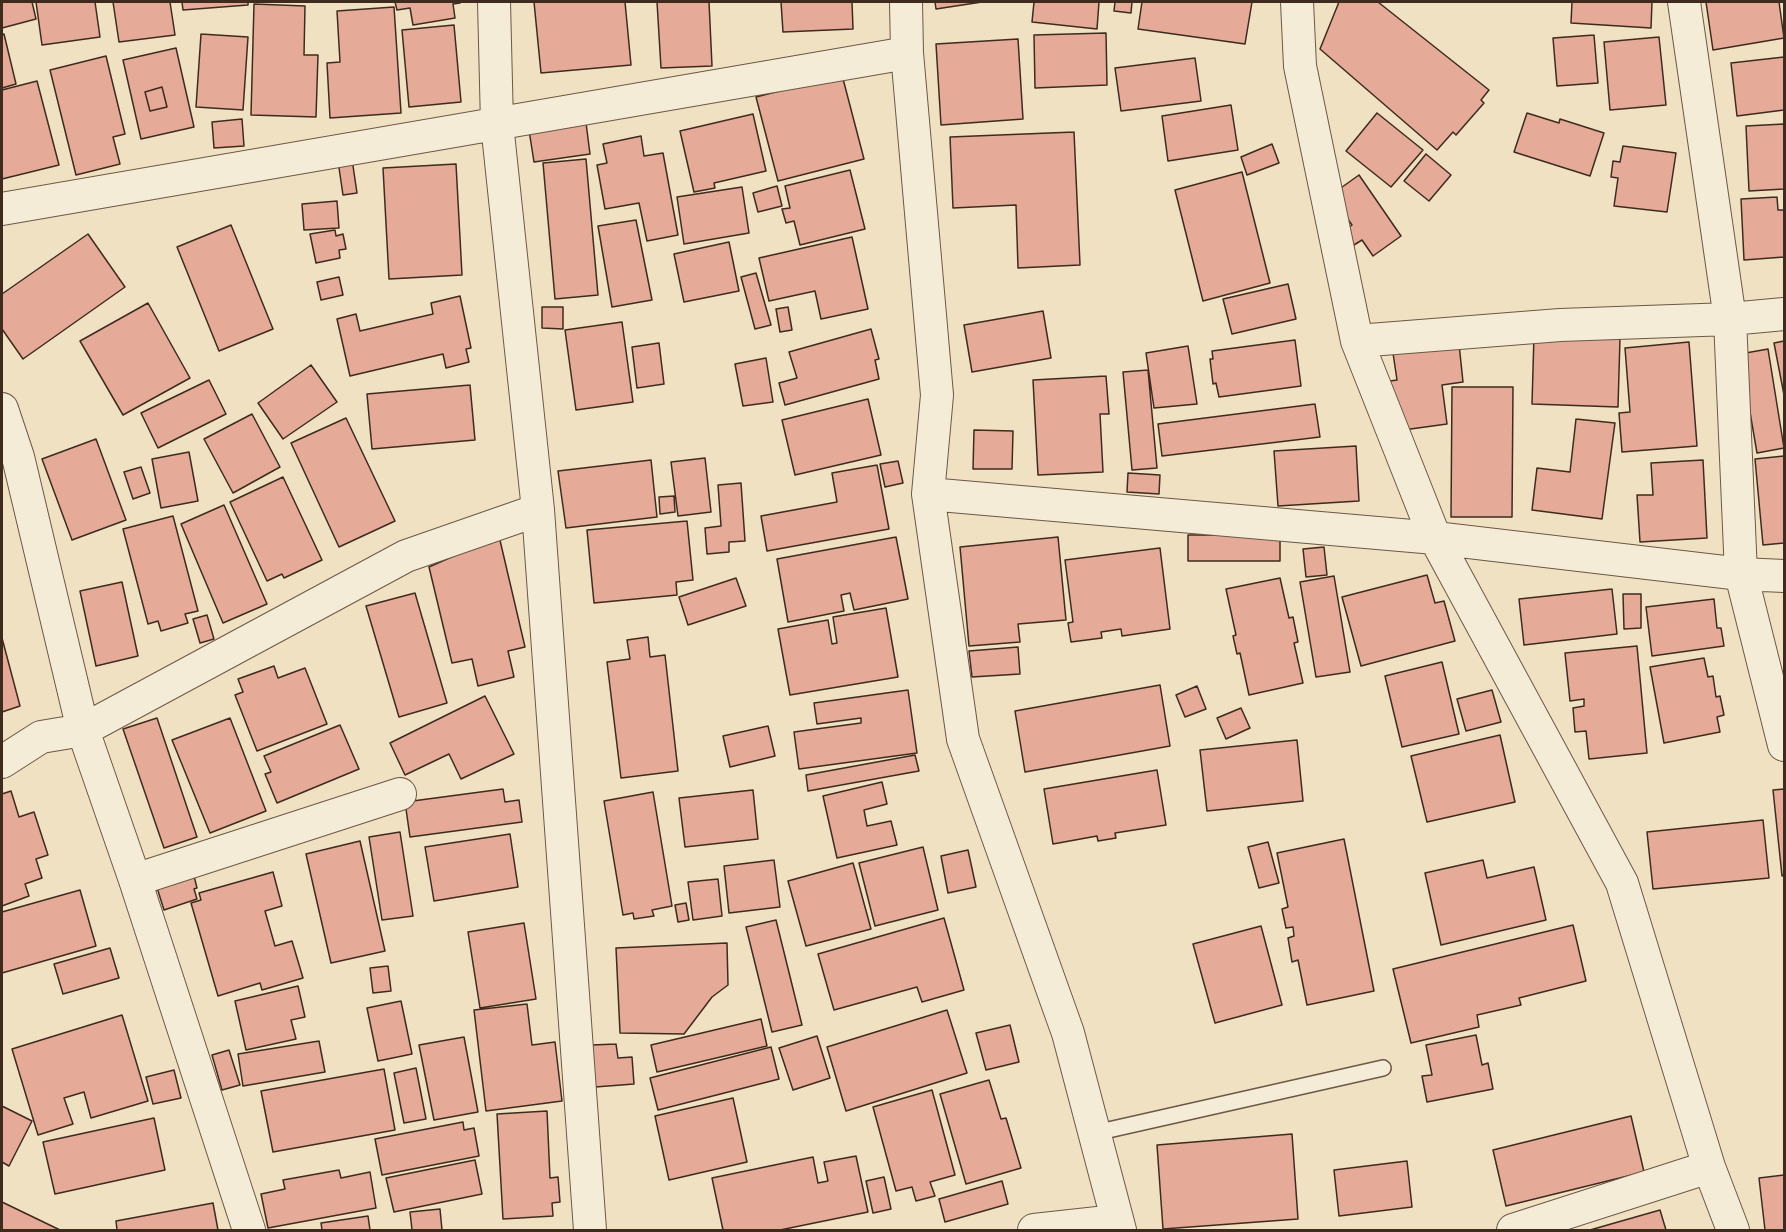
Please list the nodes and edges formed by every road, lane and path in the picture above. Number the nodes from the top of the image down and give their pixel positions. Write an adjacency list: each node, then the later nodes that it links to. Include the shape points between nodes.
1 (494, 2): 6 (street)
2 (906, 2): 5 (street)
3 (1297, 2): 10 (street, via 1300,66)
4 (1684, 2): 9 (street)
5 (907, 53): 6 (street); 13 (street, via 937,395)
6 (497, 124): 7 (street); 14 (street)
7 (2, 209)
8 (1785, 314): 9 (street)
9 (1730, 319): 10 (street, via 1560,325); 16 (street)
10 (1357, 341): 15 (street)
11 (2, 409): 12 (street)
12 (10, 458): 18 (street)
13 (928, 494): 15 (street); 24 (street, via 963,739 1068,1033)
14 (538, 510): 18 (street, via 406,556); 28 (street)
15 (1435, 538): 16 (street); 25 (street, via 1622,883)
16 (1741, 574): 17 (street); 19 (street)
17 (1785, 576)
18 (83, 730): 20 (street, via 41,737); 22 (street)
19 (1785, 745)
20 (2, 762)
21 (400, 794): 22 (street)
22 (135, 880): 27 (street)
23 (1383, 1068): 24 (lane)
24 (1095, 1133): 26 (street)
25 (1710, 1167): 30 (street); 31 (street)
26 (1118, 1226): 29 (street)
27 (249, 1230)
28 (590, 1230)
29 (1034, 1230)
30 (1513, 1230)
31 (1733, 1230)

